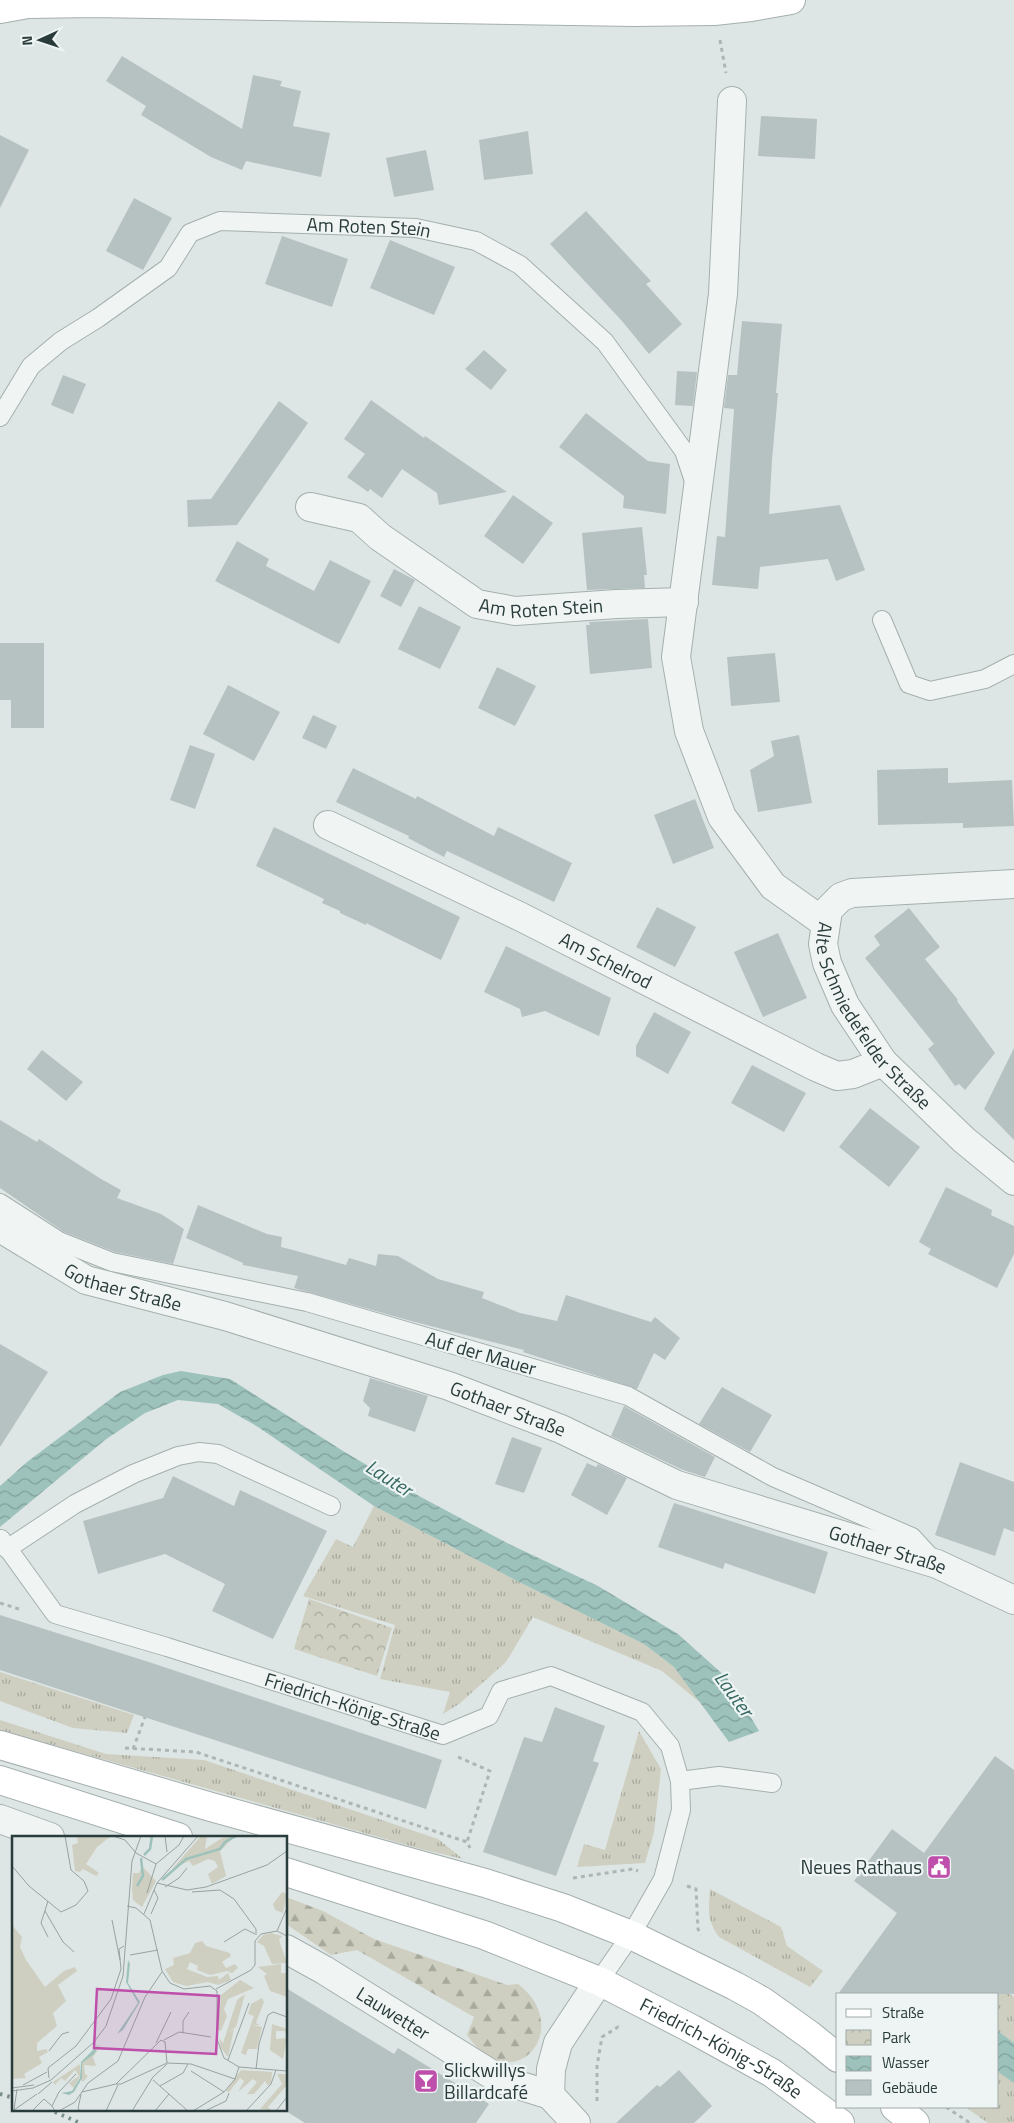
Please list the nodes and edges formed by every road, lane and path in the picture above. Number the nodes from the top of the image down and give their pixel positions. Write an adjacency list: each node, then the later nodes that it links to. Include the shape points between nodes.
1 (791, 0): 3 (main road)
2 (0, 9): 3 (main road, via 28,4 102,3)
3 (714, 11): 4 (path)
4 (732, 101): 6 (street, Am Roten Stein, via 723,294)
5 (0, 417): 6 (lane, Am Roten Stein, via 31,366 61,341 168,268 190,233 220,221 416,228 476,241 520,265 605,342 684,451)
6 (698, 491): 8 (street, Am Roten Stein)
7 (310, 507): 8 (street, Am Roten Stein, via 359,518 380,537 477,604 515,611)
8 (684, 602): 13 (street, Am Roten Stein, via 676,657 689,731 722,817 773,886)
9 (882, 620): 10 (lane, via 909,684 930,691 985,679)
10 (1014, 664)
11 (328, 825): 14 (street, Am Schelrod, via 521,917 816,1068 837,1076 853,1074)
12 (1014, 884): 13 (street, Alte Schmiedefelder Straße, via 852,893 841,897 828,910)
13 (825, 924): 14 (street, Alte Schmiedefelder Straße, via 823,944 827,963 845,1005)
14 (883, 1062): 15 (street, Alte Schmiedefelder Straße, via 964,1140)
15 (1014, 1181)
16 (0, 1203): 20 (lane, Auf der Mauer, via 59,1241 112,1262 307,1302 628,1396 773,1477 912,1536)
17 (0, 1228): 20 (street, Gothaer Straße, via 86,1280 225,1316 449,1386 561,1429 677,1485)
18 (331, 1506): 19 (lane, via 218,1454 200,1452 178,1456 133,1474)
19 (4, 1544): 23 (lane, Friedrich-König-Straße, via 55,1614)
20 (937, 1564): 21 (street, Gothaer Straße)
21 (1014, 1600)
22 (145, 1717): 25 (path)
23 (442, 1735): 27 (lane, Friedrich-König-Straße, via 489,1716 501,1690 551,1676 642,1712 670,1746); 32 (path, via 453,1755 490,1771)
24 (0, 1745): 34 (main road, via 485,1883 563,1908)
25 (133, 1749)
26 (0, 1780): 31 (main road)
27 (680, 1781): 28 (lane, via 719,1776); 34 (lane, Friedrich-König-Straße, via 680,1810 663,1879)
28 (772, 1783)
29 (0, 1819): 30 (street)
30 (47, 1836)
31 (175, 1836)
32 (467, 1842)
33 (288, 1873): 36 (main road, Friedrich-König-Straße, via 484,1935)
34 (631, 1935): 36 (lane, Friedrich-König-Straße); 38 (main road, via 762,2001)
35 (288, 1950): 39 (street, Lauwetter, via 499,2079)
36 (599, 1981): 39 (street, via 558,2044 551,2070); 44 (main road, Friedrich-König-Straße, via 772,2074)
37 (625, 2028): 40 (path, via 618,2027 602,2037)
38 (836, 2056)
39 (550, 2095): 43 (street, Lauwetter)
40 (596, 2104)
41 (896, 2108): 45 (main road)
42 (948, 2108): 46 (path)
43 (576, 2123)
44 (840, 2123)
45 (915, 2123)
46 (970, 2123)

